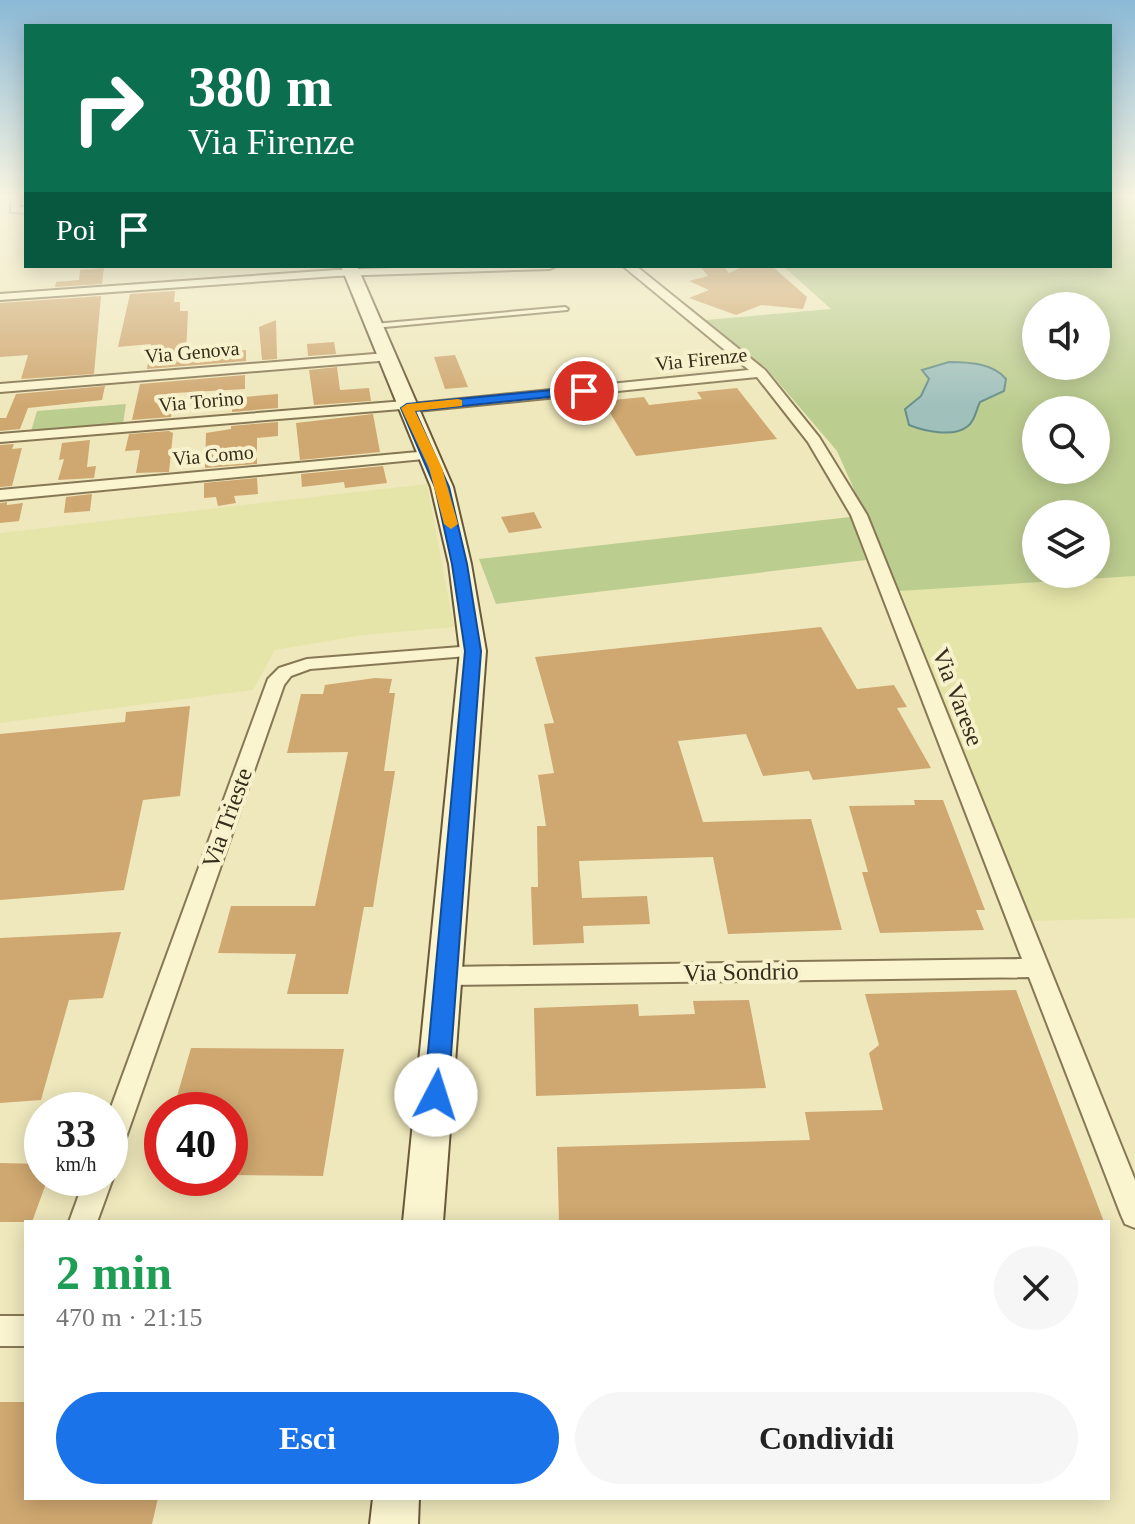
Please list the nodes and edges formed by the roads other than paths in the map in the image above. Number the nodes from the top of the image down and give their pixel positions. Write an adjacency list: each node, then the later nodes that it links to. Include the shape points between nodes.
1 (450, 268): 3 (street)
2 (631, 268): 8 (street, Via Varese)
3 (350, 270): 4 (street); 6 (street)
4 (0, 297)
5 (565, 309): 6 (lane)
6 (374, 326): 7 (street)
7 (387, 357): 9 (street, Via Genova); 10 (street)
8 (760, 373): 10 (street, Via Firenze); 15 (street, Via Varese, via 814,440 859,515)
9 (0, 388)
10 (406, 406): 11 (street, Via Torino); 12 (street)
11 (0, 438)
12 (429, 455): 13 (street, Via Como); 14 (street, via 453,533)
13 (0, 495)
14 (473, 651): 16 (street); 17 (street, Via Trieste, via 307,664 285,672 275,683)
15 (1036, 968): 16 (street, Via Sondrio); 19 (street, Via Varese)
16 (447, 976): 21 (street)
17 (128, 1095)
18 (92, 1196): 20 (street)
19 (1135, 1215)
20 (84, 1220)
21 (423, 1220)
22 (0, 1331): 23 (street)
23 (24, 1331)
24 (396, 1500): 25 (street)
25 (394, 1524)

